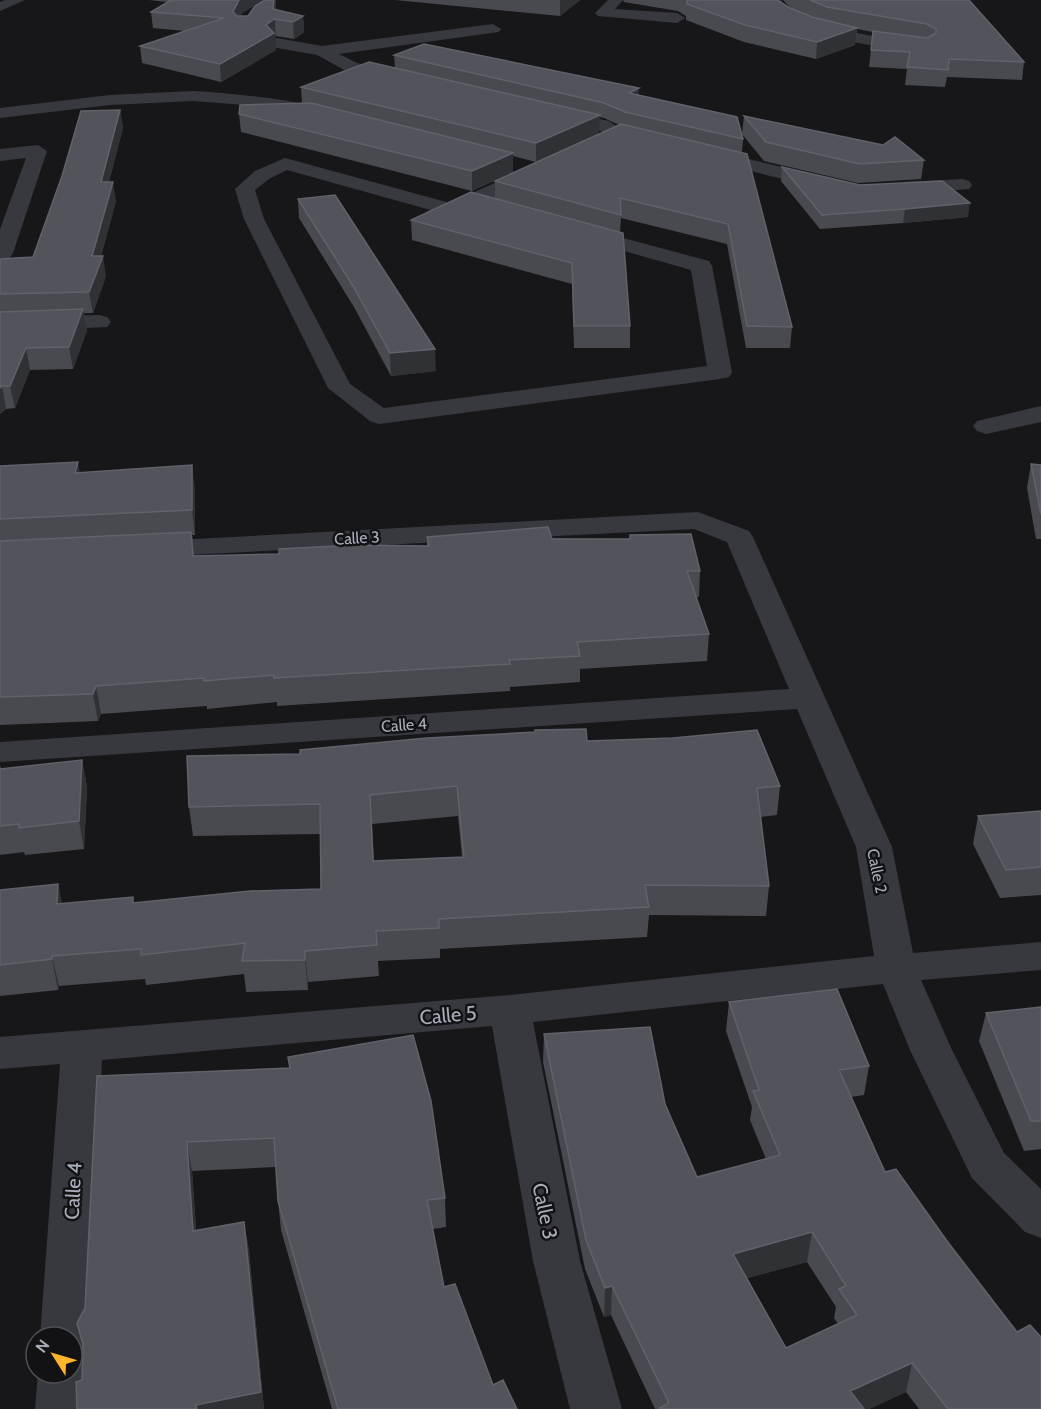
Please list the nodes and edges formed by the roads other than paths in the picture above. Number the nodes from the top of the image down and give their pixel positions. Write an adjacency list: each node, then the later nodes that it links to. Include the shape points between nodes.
1 (18, 0): 4 (street)
2 (616, 0): 5 (street, via 603,13)
3 (774, 0): 8 (street, via 775,5 802,23 835,33)
4 (0, 7)
5 (677, 18)
6 (493, 29): 9 (street)
7 (277, 43): 9 (street)
8 (925, 48)
9 (322, 51): 10 (street, via 352,67)
10 (409, 80)
11 (534, 109): 14 (street, via 603,125)
12 (0, 113): 13 (street, via 170,96 259,101)
13 (329, 117)
14 (618, 134): 15 (street); 18 (street)
15 (641, 140)
16 (687, 150): 21 (street)
17 (0, 156): 25 (street, via 38,151)
18 (568, 157)
19 (515, 164): 23 (street, via 543,168)
20 (962, 185): 22 (street)
21 (846, 188)
22 (881, 189)
23 (470, 202): 24 (street); 26 (street, via 452,210 285,164 245,189 254,219 340,388 379,416 720,372 701,266)
24 (505, 212)
25 (7, 218): 27 (street)
26 (562, 228)
27 (2, 253)
28 (99, 322): 29 (street)
29 (0, 325)
30 (1041, 414): 31 (street)
31 (986, 426)
32 (712, 526): 33 (street, Calle 3, via 698,520); 34 (street, Calle 2, via 740,537)
33 (117, 550)
34 (809, 698): 35 (street, Calle 4); 37 (street, Calle 2, via 873,847)
35 (0, 752)
36 (1041, 956): 37 (street, Calle 5)
37 (896, 968): 38 (street, Calle 5); 41 (street, Calle 2, via 988,1165)
38 (510, 1010): 39 (street, Calle 5); 45 (street, Calle 3, via 543,1210)
39 (82, 1046): 40 (street, Calle 5); 42 (street, Calle 4)
40 (0, 1053)
41 (1041, 1219)
42 (66, 1325)
43 (62, 1385): 44 (street)
44 (61, 1409)
45 (596, 1409)

